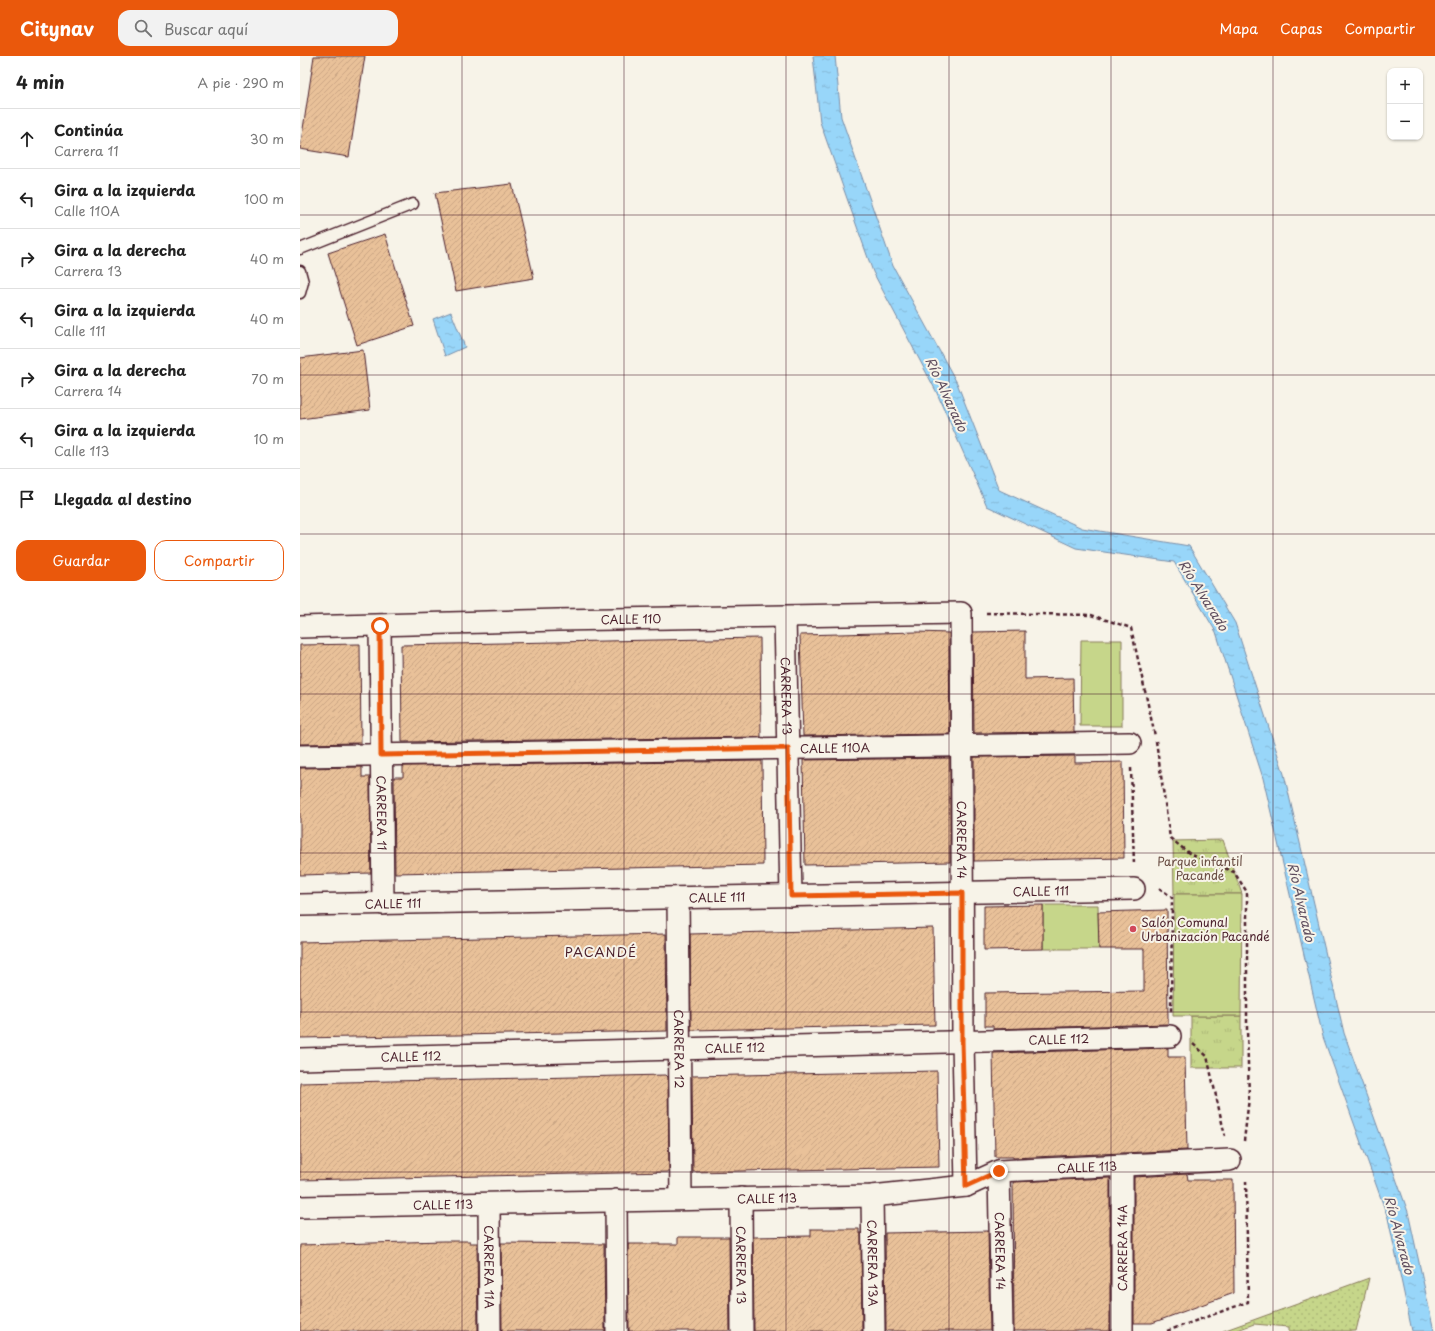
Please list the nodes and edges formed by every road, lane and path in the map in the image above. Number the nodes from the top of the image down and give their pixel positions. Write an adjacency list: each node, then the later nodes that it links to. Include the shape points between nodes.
1 (413, 204): 2 (lane)
2 (300, 249)
3 (300, 271): 4 (lane, via 303,282)
4 (300, 293)
5 (961, 613): 6 (street, CALLE 110); 10 (street, CARRERA 14); 24 (path, via 1091,615 1130,628 1154,729 1170,838 1190,854 1234,872 1247,892 1249,1098 1244,1141)
6 (786, 616): 7 (street, CALLE 110); 11 (street, CARRERA 13)
7 (380, 626): 8 (street, CALLE 110); 12 (street, CARRERA 11)
8 (300, 627)
9 (1130, 743): 10 (street, CALLE 110A)
10 (962, 746): 11 (street, CALLE 110A); 15 (street, CARRERA 14)
11 (788, 748): 12 (street, CALLE 110A); 16 (street, CARRERA 13)
12 (381, 755): 13 (street, CALLE 110A); 18 (street, CARRERA 11)
13 (300, 756)
14 (1134, 889): 15 (street, CALLE 111)
15 (962, 893): 16 (street, CALLE 111); 21 (street, CARRERA 14)
16 (791, 896): 17 (street, CALLE 111)
17 (678, 898): 18 (street, CALLE 111); 22 (street, CARRERA 12)
18 (383, 904): 19 (street, CALLE 111)
19 (300, 905)
20 (1170, 1036): 21 (street, CALLE 112)
21 (962, 1041): 22 (street, CALLE 112); 27 (street, CARRERA 14)
22 (680, 1049): 23 (street, CALLE 112); 31 (street, CARRERA 12)
23 (300, 1059)
24 (1230, 1160): 25 (street, CALLE 113)
25 (1122, 1166): 26 (street, CALLE 113); 40 (street, CARRERA 14A)
26 (999, 1171): 27 (street, CALLE 113); 39 (street, CARRERA 14)
27 (966, 1186): 28 (street, CALLE 113)
28 (872, 1196): 29 (street, CALLE 113); 38 (street, CARRERA 13A)
29 (741, 1198): 31 (street, CALLE 113); 37 (street, CARRERA 13)
30 (616, 1200): 31 (street, CALLE 113); 32 (street, CALLE 113); 36 (street)
31 (681, 1200)
32 (489, 1204): 33 (street, CALLE 113); 35 (street, CARRERA 11A)
33 (300, 1208)
34 (1248, 1302): 41 (path)
35 (490, 1331)
36 (617, 1331)
37 (742, 1331)
38 (874, 1331)
39 (1002, 1331)
40 (1122, 1331)
41 (1167, 1331)

